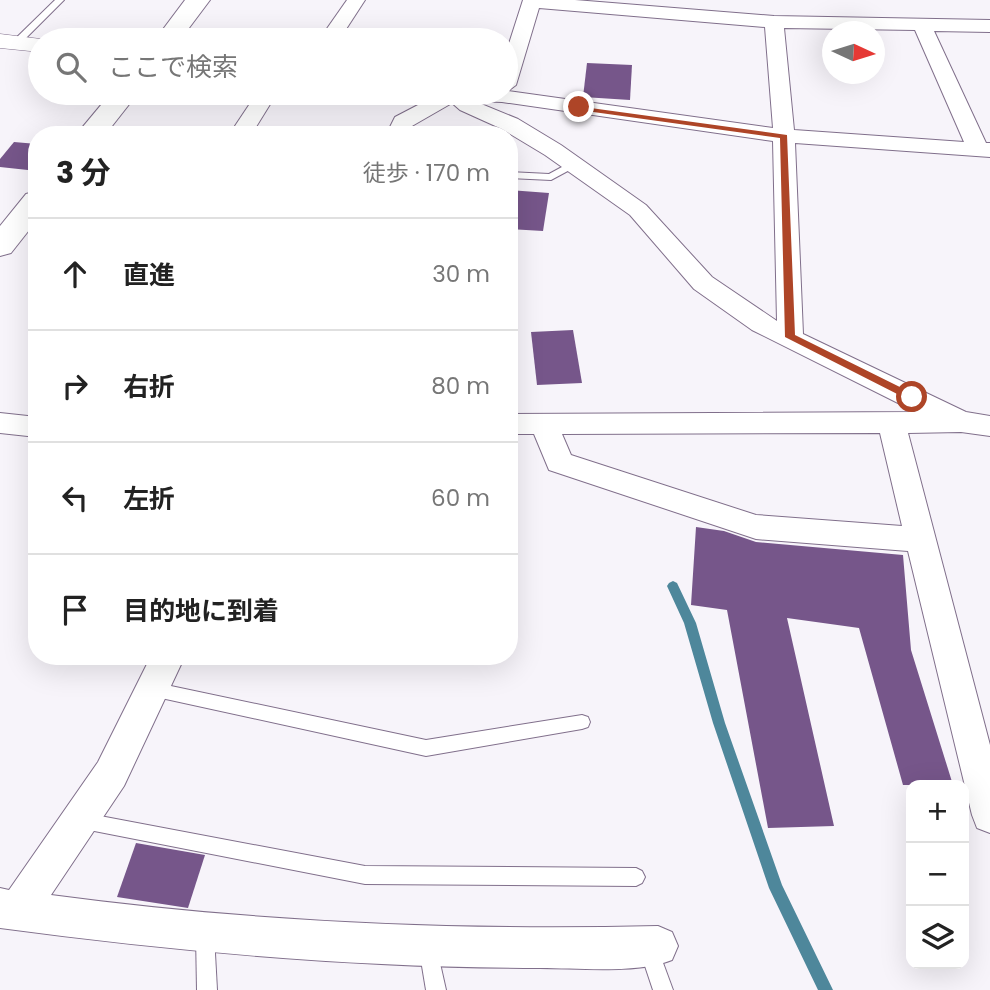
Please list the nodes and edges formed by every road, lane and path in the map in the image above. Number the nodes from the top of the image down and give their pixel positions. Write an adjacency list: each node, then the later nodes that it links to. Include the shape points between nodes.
1 (60, 0): 12 (lane)
2 (198, 0): 10 (main road)
3 (356, 0): 11 (street)
4 (506, 0): 5 (street)
5 (531, 2): 6 (street); 14 (street)
6 (648, 6): 7 (street)
7 (774, 22): 8 (street); 25 (street)
8 (922, 24): 9 (street); 26 (street)
9 (990, 26)
10 (176, 28)
11 (337, 28)
12 (8, 42): 13 (street)
13 (28, 44)
14 (518, 45)
15 (518, 93): 25 (street)
16 (115, 105): 20 (main road)
17 (259, 105): 21 (street)
18 (432, 105): 22 (street)
19 (466, 105): 23 (street)
20 (98, 126)
21 (246, 126)
22 (401, 126)
23 (513, 126)
24 (518, 129): 27 (street)
25 (784, 136): 26 (street); 31 (street)
26 (984, 150)
27 (573, 164): 28 (lane, via 551,177); 31 (street, via 638,210 703,283 761,324)
28 (518, 175)
29 (28, 211): 30 (main road)
30 (0, 246)
31 (790, 337): 33 (street)
32 (891, 422): 33 (street); 36 (street); 39 (street)
33 (961, 422): 38 (street)
34 (0, 424): 37 (street)
35 (518, 424): 36 (street)
36 (544, 424): 39 (street, via 559,462 756,527)
37 (28, 426)
38 (990, 426)
39 (920, 540): 43 (street)
40 (164, 665): 41 (street)
41 (152, 689): 42 (lane, via 426,748); 44 (street, via 111,774)
42 (582, 722)
43 (990, 815)
44 (79, 820): 45 (lane, via 365,875); 46 (street)
45 (636, 877)
46 (9, 910): 47 (street)
47 (205, 931): 49 (street); 50 (lane)
48 (653, 946): 49 (street); 52 (lane)
49 (427, 947): 51 (lane)
50 (207, 990)
51 (436, 990)
52 (663, 990)

